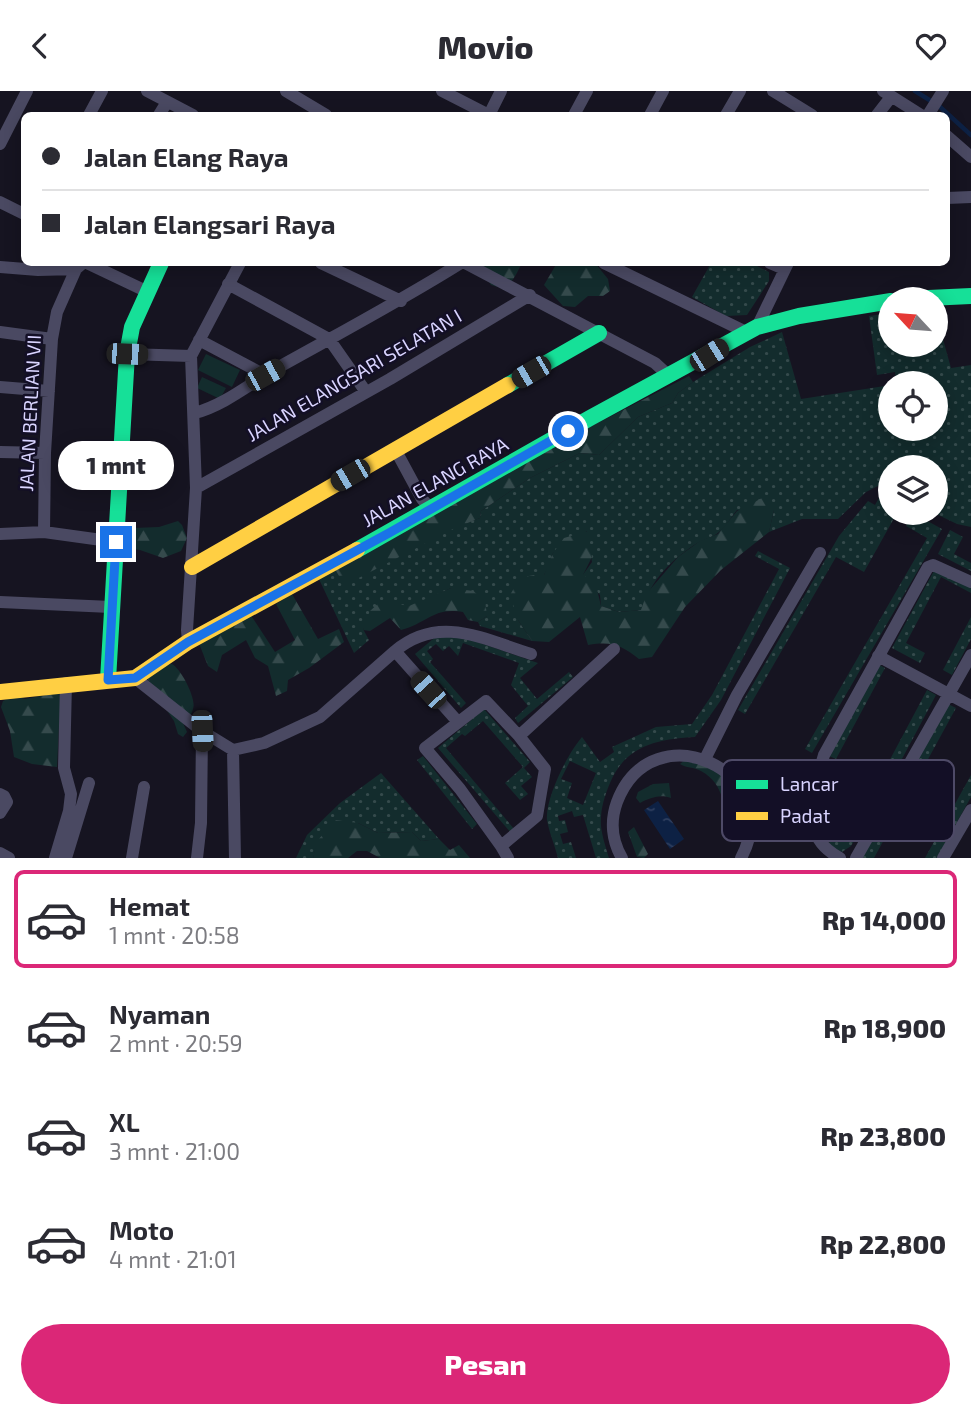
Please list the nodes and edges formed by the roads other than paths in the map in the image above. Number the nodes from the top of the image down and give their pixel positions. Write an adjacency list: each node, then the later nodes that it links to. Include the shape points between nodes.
1 (27, 91): 26 (street)
2 (103, 91): 15 (street)
3 (147, 91): 12 (street)
4 (286, 91): 18 (street)
5 (442, 91): 19 (street)
6 (501, 91): 20 (street)
7 (587, 91): 21 (street)
8 (663, 91): 22 (street)
9 (740, 91): 23 (street)
10 (773, 91): 14 (street)
11 (887, 94): 13 (street); 24 (street)
12 (167, 102): 16 (street); 17 (street)
13 (932, 107)
14 (798, 111)
15 (91, 112)
16 (161, 112)
17 (187, 112)
18 (321, 112)
19 (483, 112)
20 (490, 112)
21 (576, 112)
22 (652, 112)
23 (728, 112)
24 (878, 112)
25 (950, 139): 27 (street)
26 (0, 144)
27 (971, 157)
28 (971, 197): 29 (street)
29 (950, 198)
30 (0, 202): 31 (street)
31 (21, 212)
32 (73, 266): 42 (street)
33 (81, 266): 53 (street, JALAN BERLIAN VII, via 57,312)
34 (84, 266): 44 (street)
35 (160, 266): 44 (main road)
36 (238, 266): 43 (street)
37 (327, 266): 48 (street)
38 (458, 266): 48 (street)
39 (469, 266): 45 (street)
40 (611, 266): 50 (street)
41 (786, 266): 50 (street)
42 (0, 268)
43 (228, 284): 54 (street); 55 (street)
44 (148, 292): 56 (main road, via 132,327)
45 (530, 295): 52 (street); 62 (street, JALAN ELANGSARI SELATAN I)
46 (971, 296): 47 (main road)
47 (948, 297)
48 (401, 301): 54 (street)
49 (878, 303): 50 (main road, JALAN ELANG RAYA, via 799,316)
50 (752, 330): 59 (main road, JALAN ELANG RAYA)
51 (0, 332): 53 (street)
52 (600, 333): 59 (street); 64 (main road)
53 (52, 339): 61 (street, JALAN BERLIAN VII)
54 (329, 339): 58 (street); 62 (street)
55 (199, 340): 57 (street); 58 (street)
56 (127, 354): 57 (street); 71 (main road)
57 (191, 356): 63 (street)
58 (265, 375): 63 (street, via 216,407)
59 (668, 375): 68 (main road, JALAN ELANG RAYA)
60 (0, 387): 61 (street)
61 (50, 391): 66 (street, JALAN BERLIAN VII)
62 (366, 392): 67 (street, JALAN ELANGSARI SELATAN I)
63 (195, 413): 67 (street)
64 (395, 449): 68 (street); 73 (main road)
65 (0, 452): 66 (street)
66 (45, 453): 69 (street, JALAN BERLIAN VII)
67 (196, 488): 73 (street)
68 (431, 509): 77 (main road, JALAN ELANG RAYA)
69 (44, 531): 70 (street); 71 (street)
70 (0, 534)
71 (116, 542): 76 (main road)
72 (820, 554): 93 (street)
73 (192, 567): 77 (street)
74 (971, 582): 81 (street, via 933,565 928,567)
75 (0, 602): 76 (street)
76 (111, 607): 84 (main road)
77 (188, 642): 83 (main road, JALAN ELANG RAYA)
78 (614, 649): 91 (street)
79 (395, 651): 80 (street, via 433,631 453,630); 89 (street); 92 (street, via 320,717 264,743)
80 (531, 654)
81 (878, 656): 87 (street); 94 (street)
82 (971, 656): 87 (street)
83 (135, 678): 84 (main road, JALAN ELANG RAYA); 90 (street)
84 (108, 680): 85 (main road, JALAN ELANG RAYA)
85 (66, 684): 86 (main road, JALAN ELANG RAYA); 110 (street, via 64,768 71,794)
86 (0, 692)
87 (950, 695): 88 (street); 95 (street)
88 (971, 706)
89 (457, 722): 91 (street, via 486,701); 107 (street, via 425,748)
90 (202, 731): 92 (street); 113 (street)
91 (519, 736): 107 (street, via 545,769 537,816)
92 (233, 750): 114 (street)
93 (705, 758): 96 (street); 116 (street, via 675,755 646,764 624,786 613,815 615,845)
94 (822, 760)
95 (912, 760)
96 (722, 768)
97 (89, 783): 111 (street)
98 (144, 787): 112 (street)
99 (0, 795): 101 (street, via 7,802)
100 (971, 810): 102 (street)
101 (0, 813)
102 (954, 839)
103 (748, 841): 117 (street)
104 (820, 841): 118 (street)
105 (865, 841): 119 (street)
106 (953, 841): 120 (street)
107 (501, 846): 115 (street)
108 (0, 853): 109 (street)
109 (9, 858)
110 (55, 858)
111 (66, 858)
112 (132, 858)
113 (197, 858)
114 (235, 858)
115 (508, 858)
116 (622, 858)
117 (741, 858)
118 (840, 858)
119 (856, 858)
120 (943, 858)

